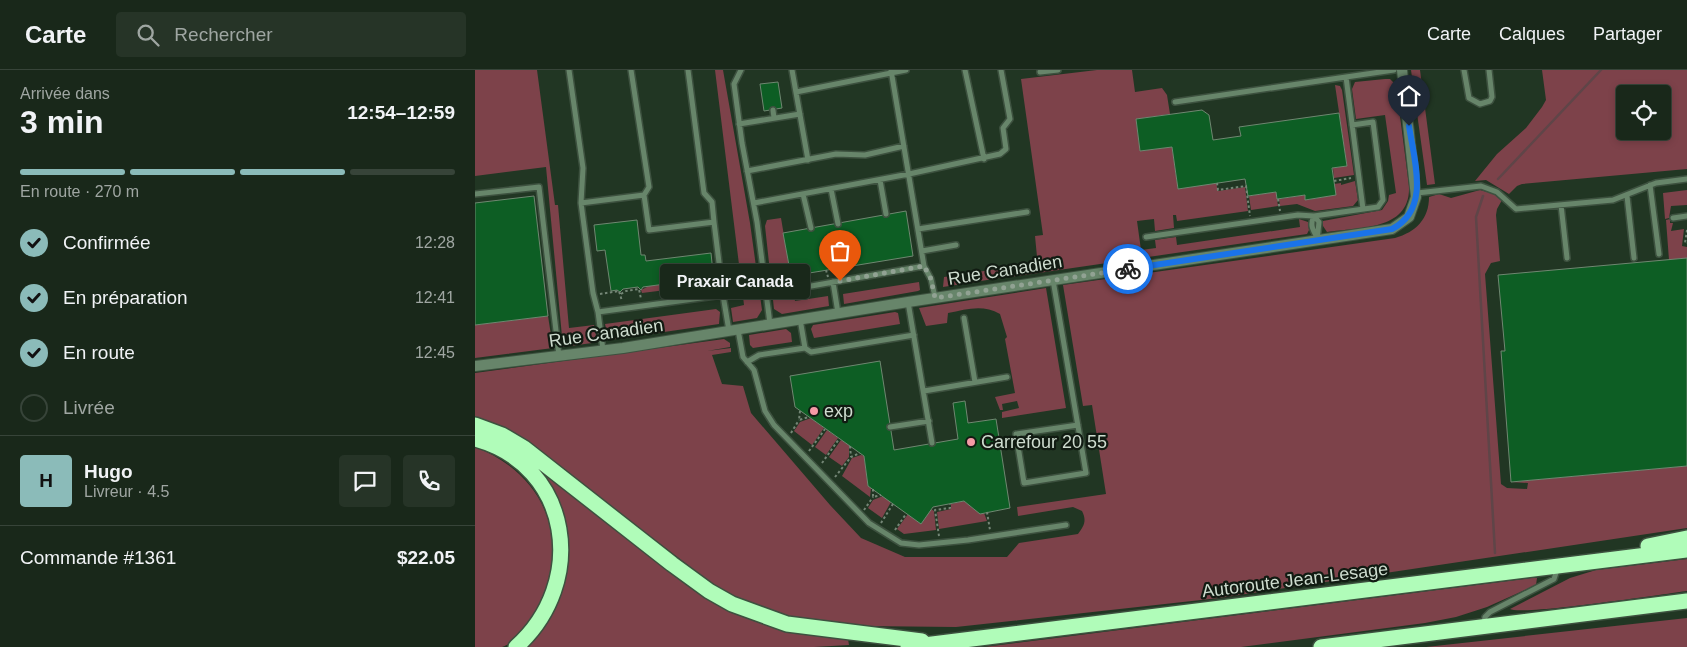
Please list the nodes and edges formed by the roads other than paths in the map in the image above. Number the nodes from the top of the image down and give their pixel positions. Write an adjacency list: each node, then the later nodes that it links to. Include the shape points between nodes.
1 (569, 70): 38 (lane, via 583,168)
2 (631, 70): 36 (lane, via 649,187)
3 (688, 70): 47 (lane, via 704,192 712,202)
4 (741, 70): 22 (lane, via 733,84)
5 (792, 70): 17 (lane)
6 (906, 70): 14 (lane)
7 (965, 70): 25 (lane)
8 (1001, 70): 25 (lane, via 1010,119 1003,128 1006,149)
9 (1058, 70): 15 (lane)
10 (1394, 70): 16 (lane)
11 (1402, 70): 33 (street)
12 (1464, 70): 13 (lane, via 1468,95 1480,104 1492,97)
13 (1489, 70)
14 (891, 71): 17 (lane); 24 (lane)
15 (1041, 72)
16 (1346, 77): 18 (lane); 23 (lane)
17 (796, 92): 20 (lane)
18 (1175, 102)
19 (773, 110): 21 (lane)
20 (800, 114): 21 (lane); 26 (lane)
21 (775, 118): 22 (lane)
22 (739, 124): 27 (lane)
23 (1352, 125): 41 (lane); 41 (lane, via 1373,122 1380,174 1382,203 1378,207)
24 (904, 146): 26 (lane, via 865,155 836,154); 28 (lane)
25 (984, 159): 28 (lane)
26 (807, 160): 27 (lane)
27 (747, 171): 39 (lane)
28 (909, 174): 30 (lane); 50 (lane)
29 (1687, 179): 31 (lane)
30 (880, 180): 32 (lane); 43 (lane)
31 (1650, 185): 37 (lane); 55 (lane)
32 (831, 189): 35 (lane); 48 (lane)
33 (1417, 193): 40 (lane, via 1481,186 1497,192 1516,209); 52 (street, Rue Canadien, via 1414,209 1392,229)
34 (475, 194): 74 (lane, via 539,187)
35 (803, 194): 39 (lane); 49 (lane)
36 (644, 195): 38 (lane); 47 (lane, via 649,230)
37 (1627, 196): 40 (lane); 57 (lane)
38 (581, 203): 65 (lane)
39 (754, 203): 69 (lane)
40 (1561, 205): 56 (lane)
41 (1363, 209): 44 (lane)
42 (1027, 212): 50 (lane)
43 (887, 214)
44 (1314, 216): 51 (lane, via 1298,215); 52 (lane, via 1319,219)
45 (1687, 216): 46 (lane)
46 (1673, 218)
47 (715, 222): 62 (lane)
48 (838, 224)
49 (811, 228)
50 (918, 229): 54 (lane)
51 (1146, 237)
52 (1317, 239): 59 (street, Rue Canadien)
53 (956, 245): 54 (lane)
54 (921, 251): 58 (lane)
55 (1659, 254)
56 (1567, 258)
57 (1634, 258)
58 (924, 266): 60 (lane); 63 (lane)
59 (1053, 279): 63 (street, Rue Canadien); 82 (lane)
60 (833, 282): 61 (lane); 66 (lane)
61 (800, 288)
62 (723, 295): 65 (lane); 70 (lane)
63 (935, 298): 64 (street, Rue Canadien)
64 (908, 302): 66 (street, Rue Canadien); 71 (lane)
65 (598, 312): 73 (lane)
66 (839, 313): 68 (street, Rue Canadien)
67 (964, 318): 78 (lane)
68 (800, 319): 69 (street, Rue Canadien); 72 (lane)
69 (770, 324): 70 (street, Rue Canadien)
70 (733, 330): 73 (street, Rue Canadien); 75 (lane)
71 (915, 335): 72 (lane, via 811,352); 79 (lane)
72 (805, 348): 75 (lane, via 759,355)
73 (603, 350): 74 (street, Rue Canadien)
74 (559, 356): 76 (street, Rue Canadien)
75 (747, 362): 86 (lane, via 754,370 765,410 774,425 876,528 897,541 908,545 968,540)
76 (475, 366)
77 (1007, 376): 78 (lane)
78 (975, 382): 79 (lane)
79 (924, 391): 80 (lane)
80 (929, 420): 83 (lane); 85 (lane)
81 (475, 425): 92 (highway, via 524,448 687,575 732,604 787,624)
82 (1078, 425): 82 (lane, via 1086,473 1024,483 1016,434)
83 (891, 427)
84 (475, 439): 93 (highway, via 505,452 528,471 550,502 560,529 562,558 553,596 540,621)
85 (932, 444)
86 (1066, 526)
87 (1687, 538): 89 (highway)
88 (1687, 550): 89 (highway, Autoroute Jean-Lesage)
89 (1558, 566): 91 (lane, via 1554,579 1490,612 1483,620); 92 (highway, Autoroute Jean-Lesage)
90 (1687, 601): 91 (highway)
91 (1484, 626): 95 (highway)
92 (936, 644): 94 (highway, Autoroute Jean-Lesage)
93 (516, 647)
94 (908, 647)
95 (1321, 647)

